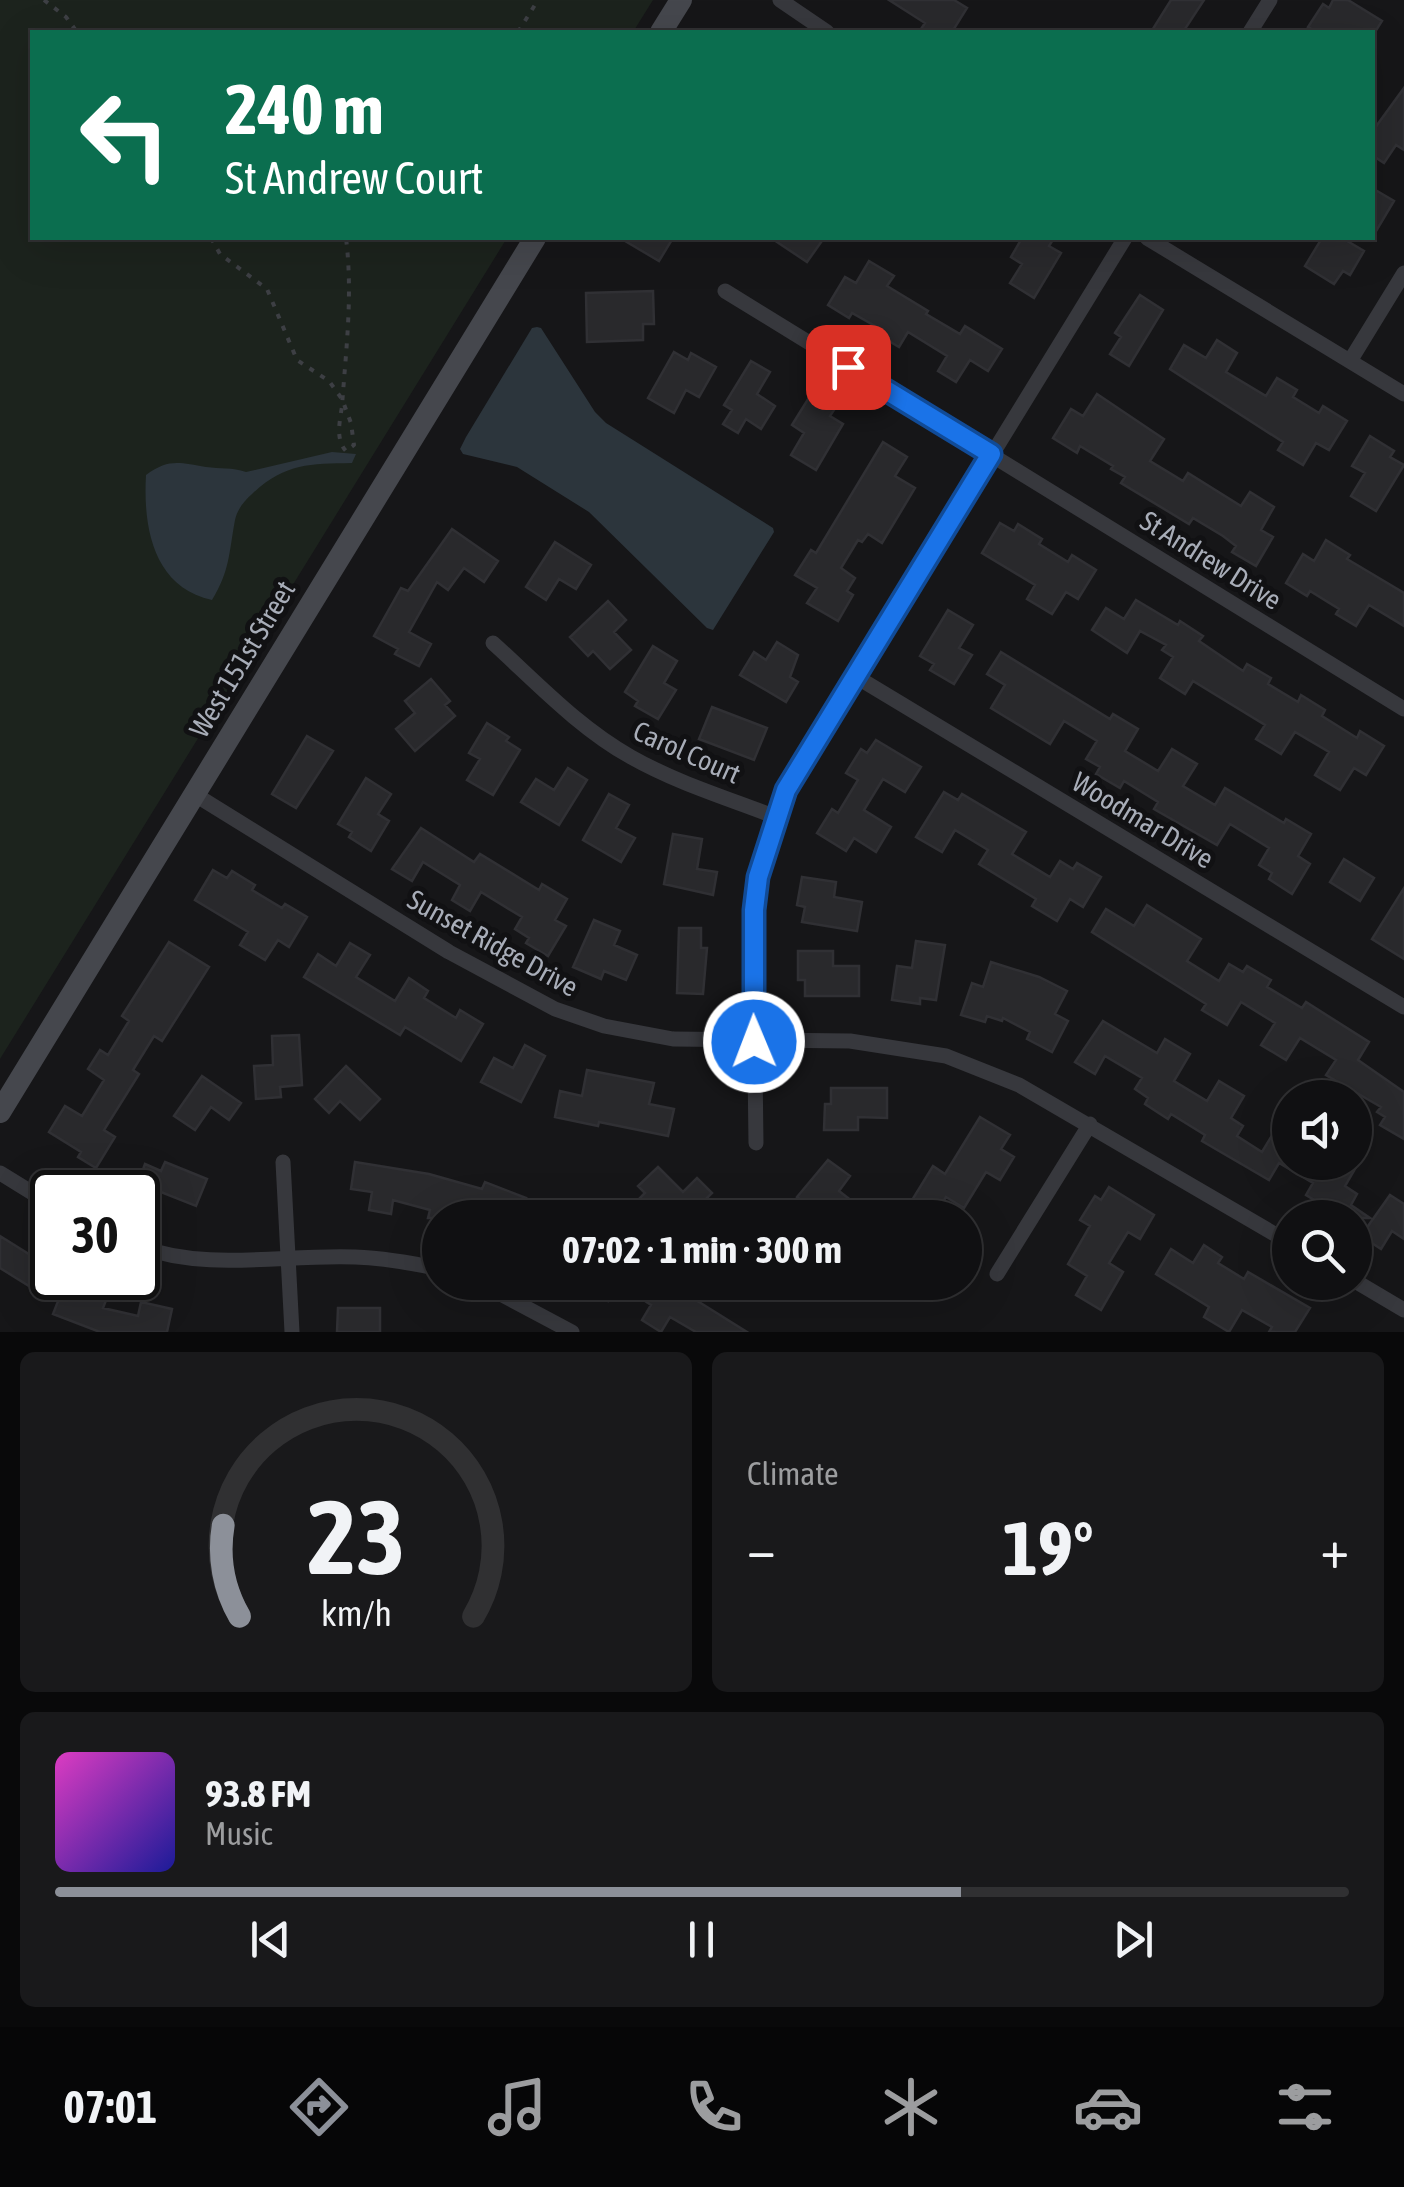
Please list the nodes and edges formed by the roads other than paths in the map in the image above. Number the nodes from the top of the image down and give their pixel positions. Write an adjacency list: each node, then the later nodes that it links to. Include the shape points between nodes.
1 (681, 0): 4 (street)
2 (780, 0): 5 (street)
3 (1270, 0): 6 (street)
4 (662, 30)
5 (824, 30)
6 (1251, 30)
7 (535, 240): 18 (street, West 151st Street)
8 (1123, 240): 14 (street)
9 (1151, 240): 12 (street)
10 (1404, 273): 12 (street)
11 (725, 291): 14 (street, St Andrew Drive)
12 (1350, 361): 13 (street)
13 (1404, 394)
14 (991, 454): 16 (street); 17 (street, St Andrew Drive)
15 (493, 643): 19 (street, Carol Court, via 578,720 631,757)
16 (855, 676): 19 (street); 20 (street, Woodmar Drive)
17 (1404, 709)
18 (194, 794): 21 (street, Sunset Ridge Drive, via 449,952 555,1009 647,1035); 22 (street, West 151st Street)
19 (776, 817): 21 (street, via 754,910)
20 (1404, 1007)
21 (754, 1042): 23 (street, Sunset Ridge Drive, via 850,1042 946,1056); 24 (street)
22 (0, 1112)
23 (1090, 1124): 28 (street, Sunset Ridge Drive); 32 (street)
24 (756, 1143)
25 (283, 1162): 30 (street)
26 (0, 1173): 27 (street)
27 (30, 1191)
28 (1272, 1231)
29 (160, 1253): 30 (street)
30 (288, 1260): 31 (street, via 355,1257); 36 (street)
31 (422, 1267)
32 (997, 1274)
33 (1372, 1291): 35 (street)
34 (512, 1300): 37 (street)
35 (1404, 1310)
36 (292, 1332)
37 (572, 1332)

